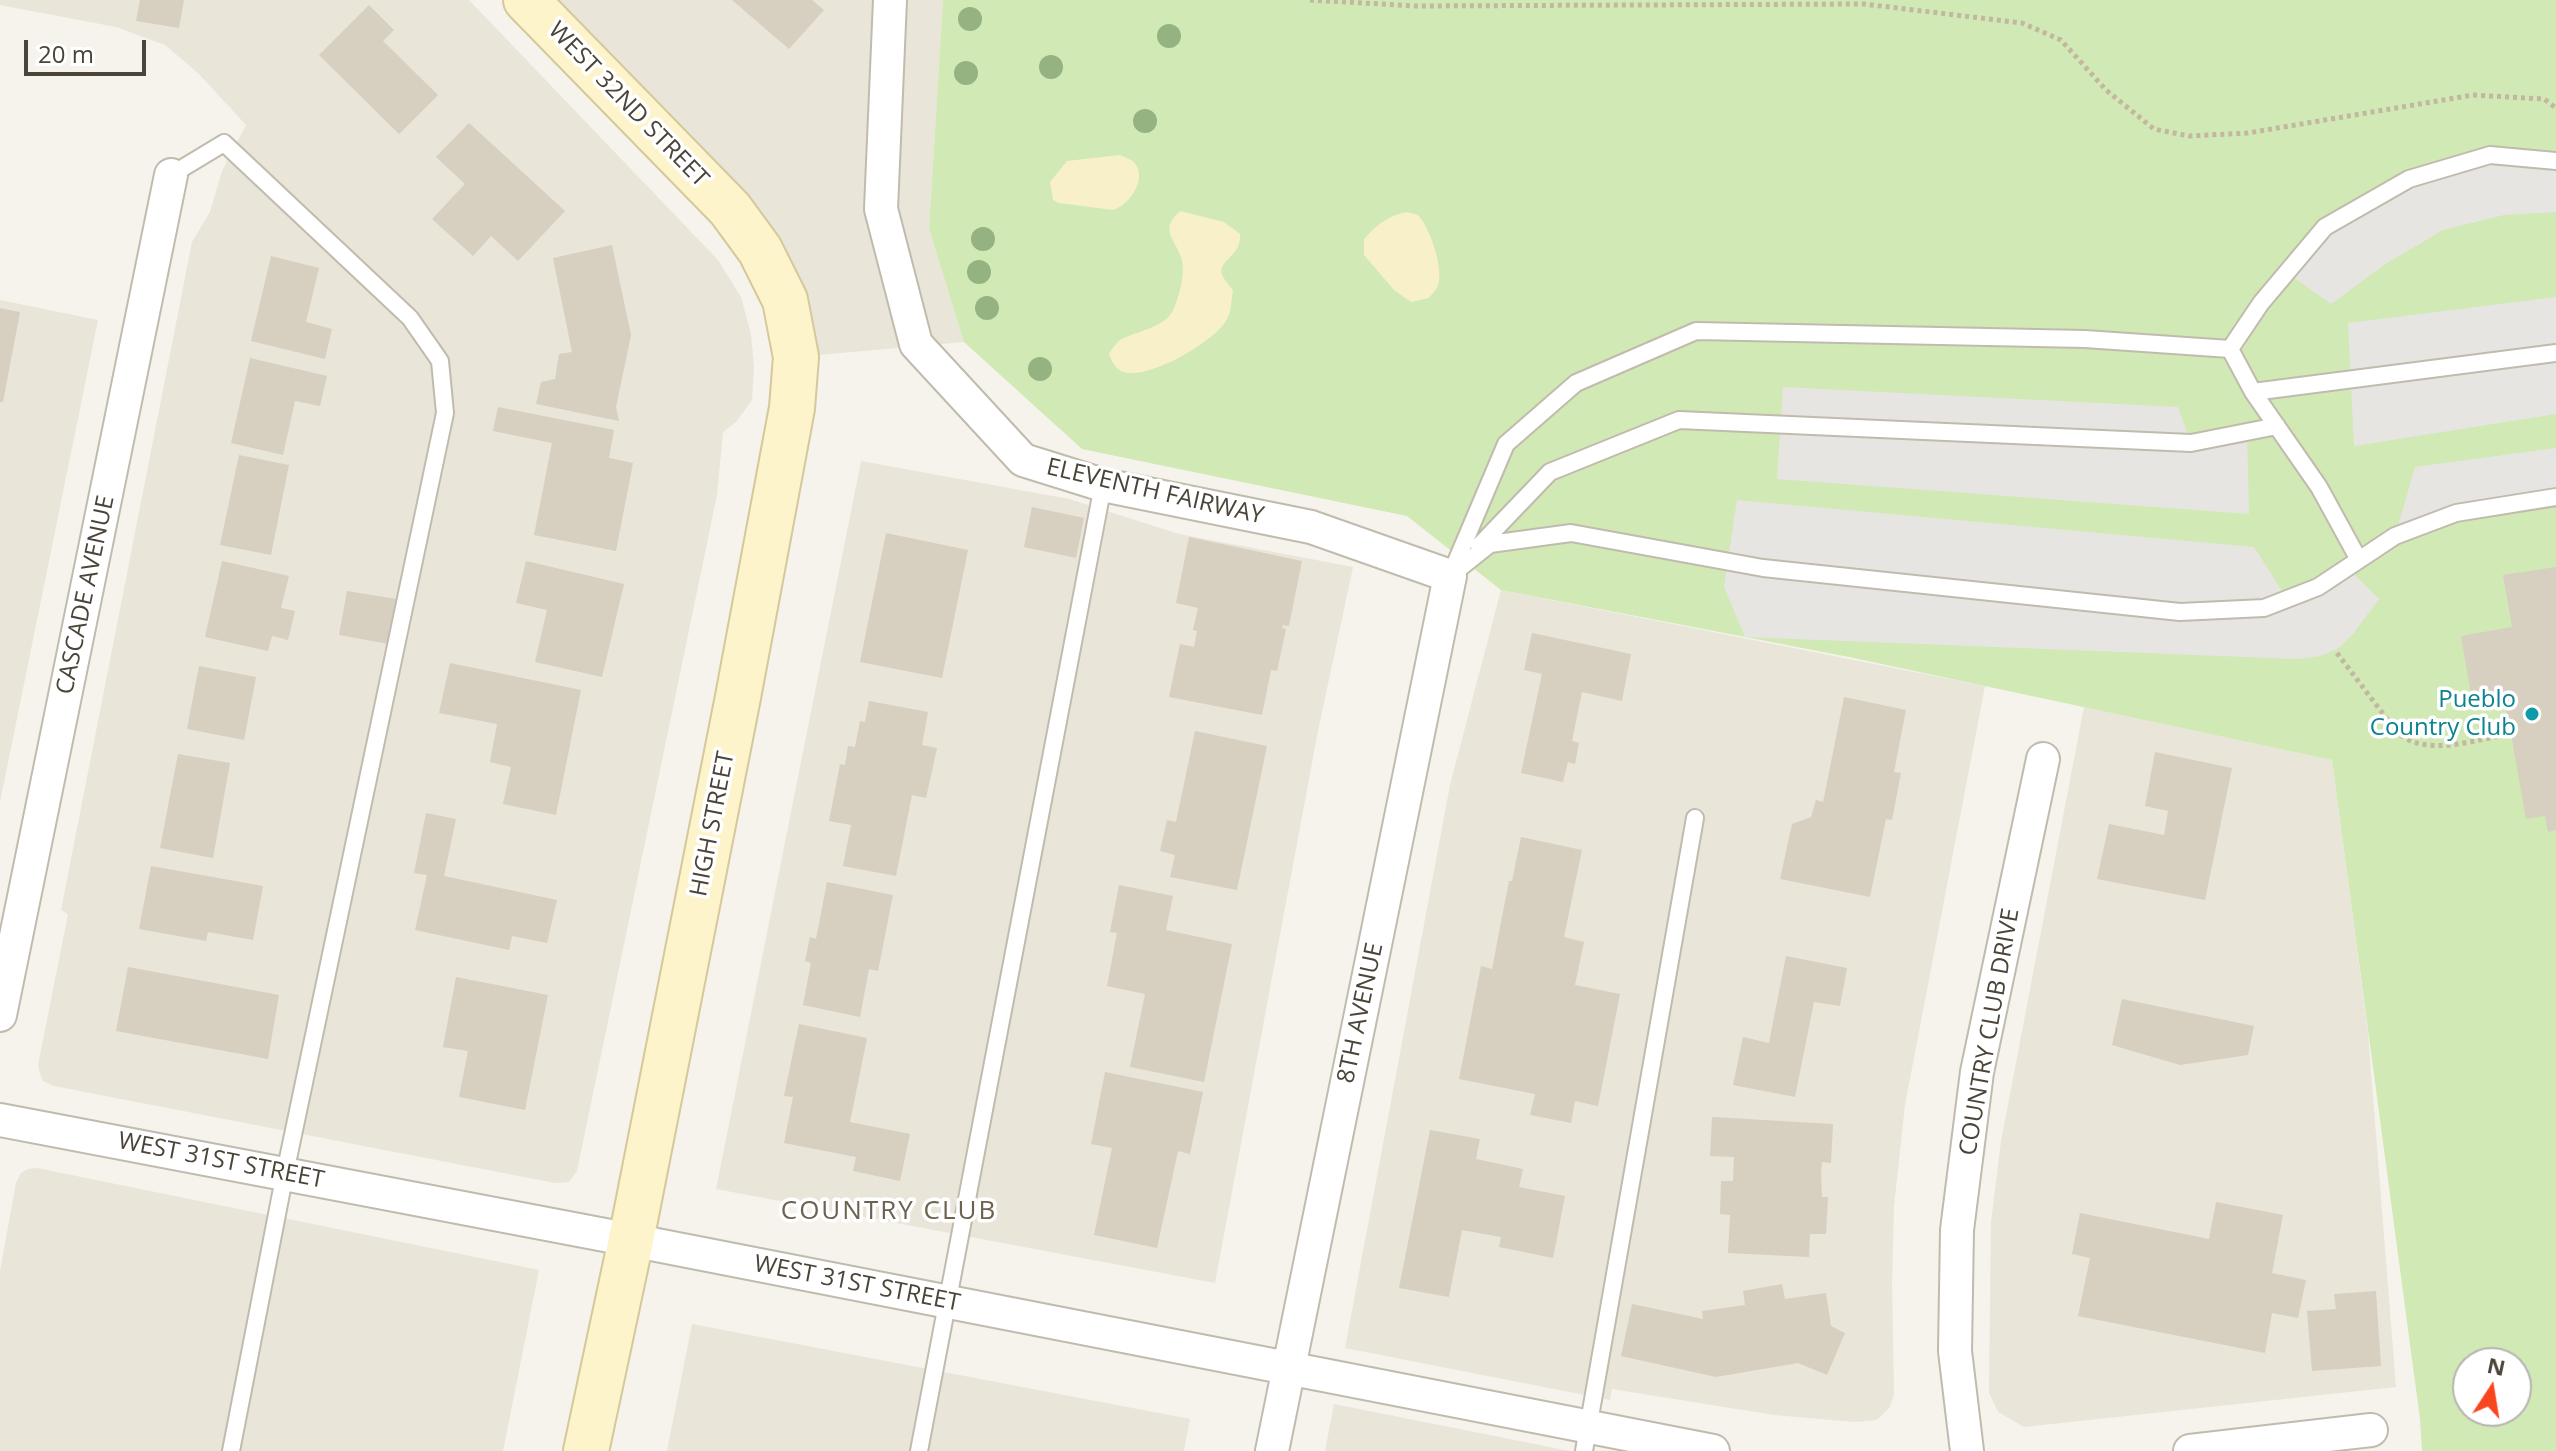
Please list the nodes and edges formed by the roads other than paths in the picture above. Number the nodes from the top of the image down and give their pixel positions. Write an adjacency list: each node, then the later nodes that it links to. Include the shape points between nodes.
1 (526, 0): 5 (street, WEST 32ND STREET)
2 (890, 0): 10 (street, ELEVENTH FAIRWAY, via 881,209 916,344 1023,460)
3 (2556, 161): 6 (lane, via 2490,155 2409,179 2325,227)
4 (171, 175): 16 (street, CASCADE AVENUE); 18 (lane, via 224,143 410,318 440,361 445,413)
5 (730, 209): 19 (street, HIGH STREET, via 760,250 785,300 796,357 792,408)
6 (2230, 349): 8 (lane); 13 (lane, via 2085,339 1696,331 1576,383 1506,444)
7 (2556, 353): 8 (lane)
8 (2253, 392): 9 (lane)
9 (2277, 426): 12 (lane); 13 (lane, via 2191,443 1679,420 1550,472)
10 (1103, 485): 13 (street, ELEVENTH FAIRWAY, via 1311,527); 20 (lane)
11 (2552, 501): 12 (lane, via 2456,513 2395,536)
12 (2359, 560): 13 (lane, via 2318,587 2264,608 2180,612 1763,568 1571,533 1490,544)
13 (1450, 576): 21 (street, 8TH AVENUE)
14 (2043, 759): 29 (street, COUNTRY CLUB DRIVE, via 1977,1072 1957,1230 1955,1351)
15 (1695, 818): 23 (lane)
16 (0, 1015)
17 (0, 1120): 18 (street, WEST 31ST STREET)
18 (285, 1173): 19 (street, WEST 31ST STREET); 24 (lane)
19 (631, 1240): 20 (street, WEST 31ST STREET); 25 (street, HIGH STREET)
20 (948, 1302): 21 (street, WEST 31ST STREET); 26 (lane)
21 (1288, 1370): 23 (street, WEST 31ST STREET); 27 (street, 8TH AVENUE)
22 (2371, 1430): 30 (street)
23 (1587, 1439): 28 (street, WEST 31ST STREET)
24 (231, 1451)
25 (586, 1451)
26 (919, 1451)
27 (1272, 1451)
28 (1713, 1451)
29 (1967, 1451)
30 (2190, 1451)

